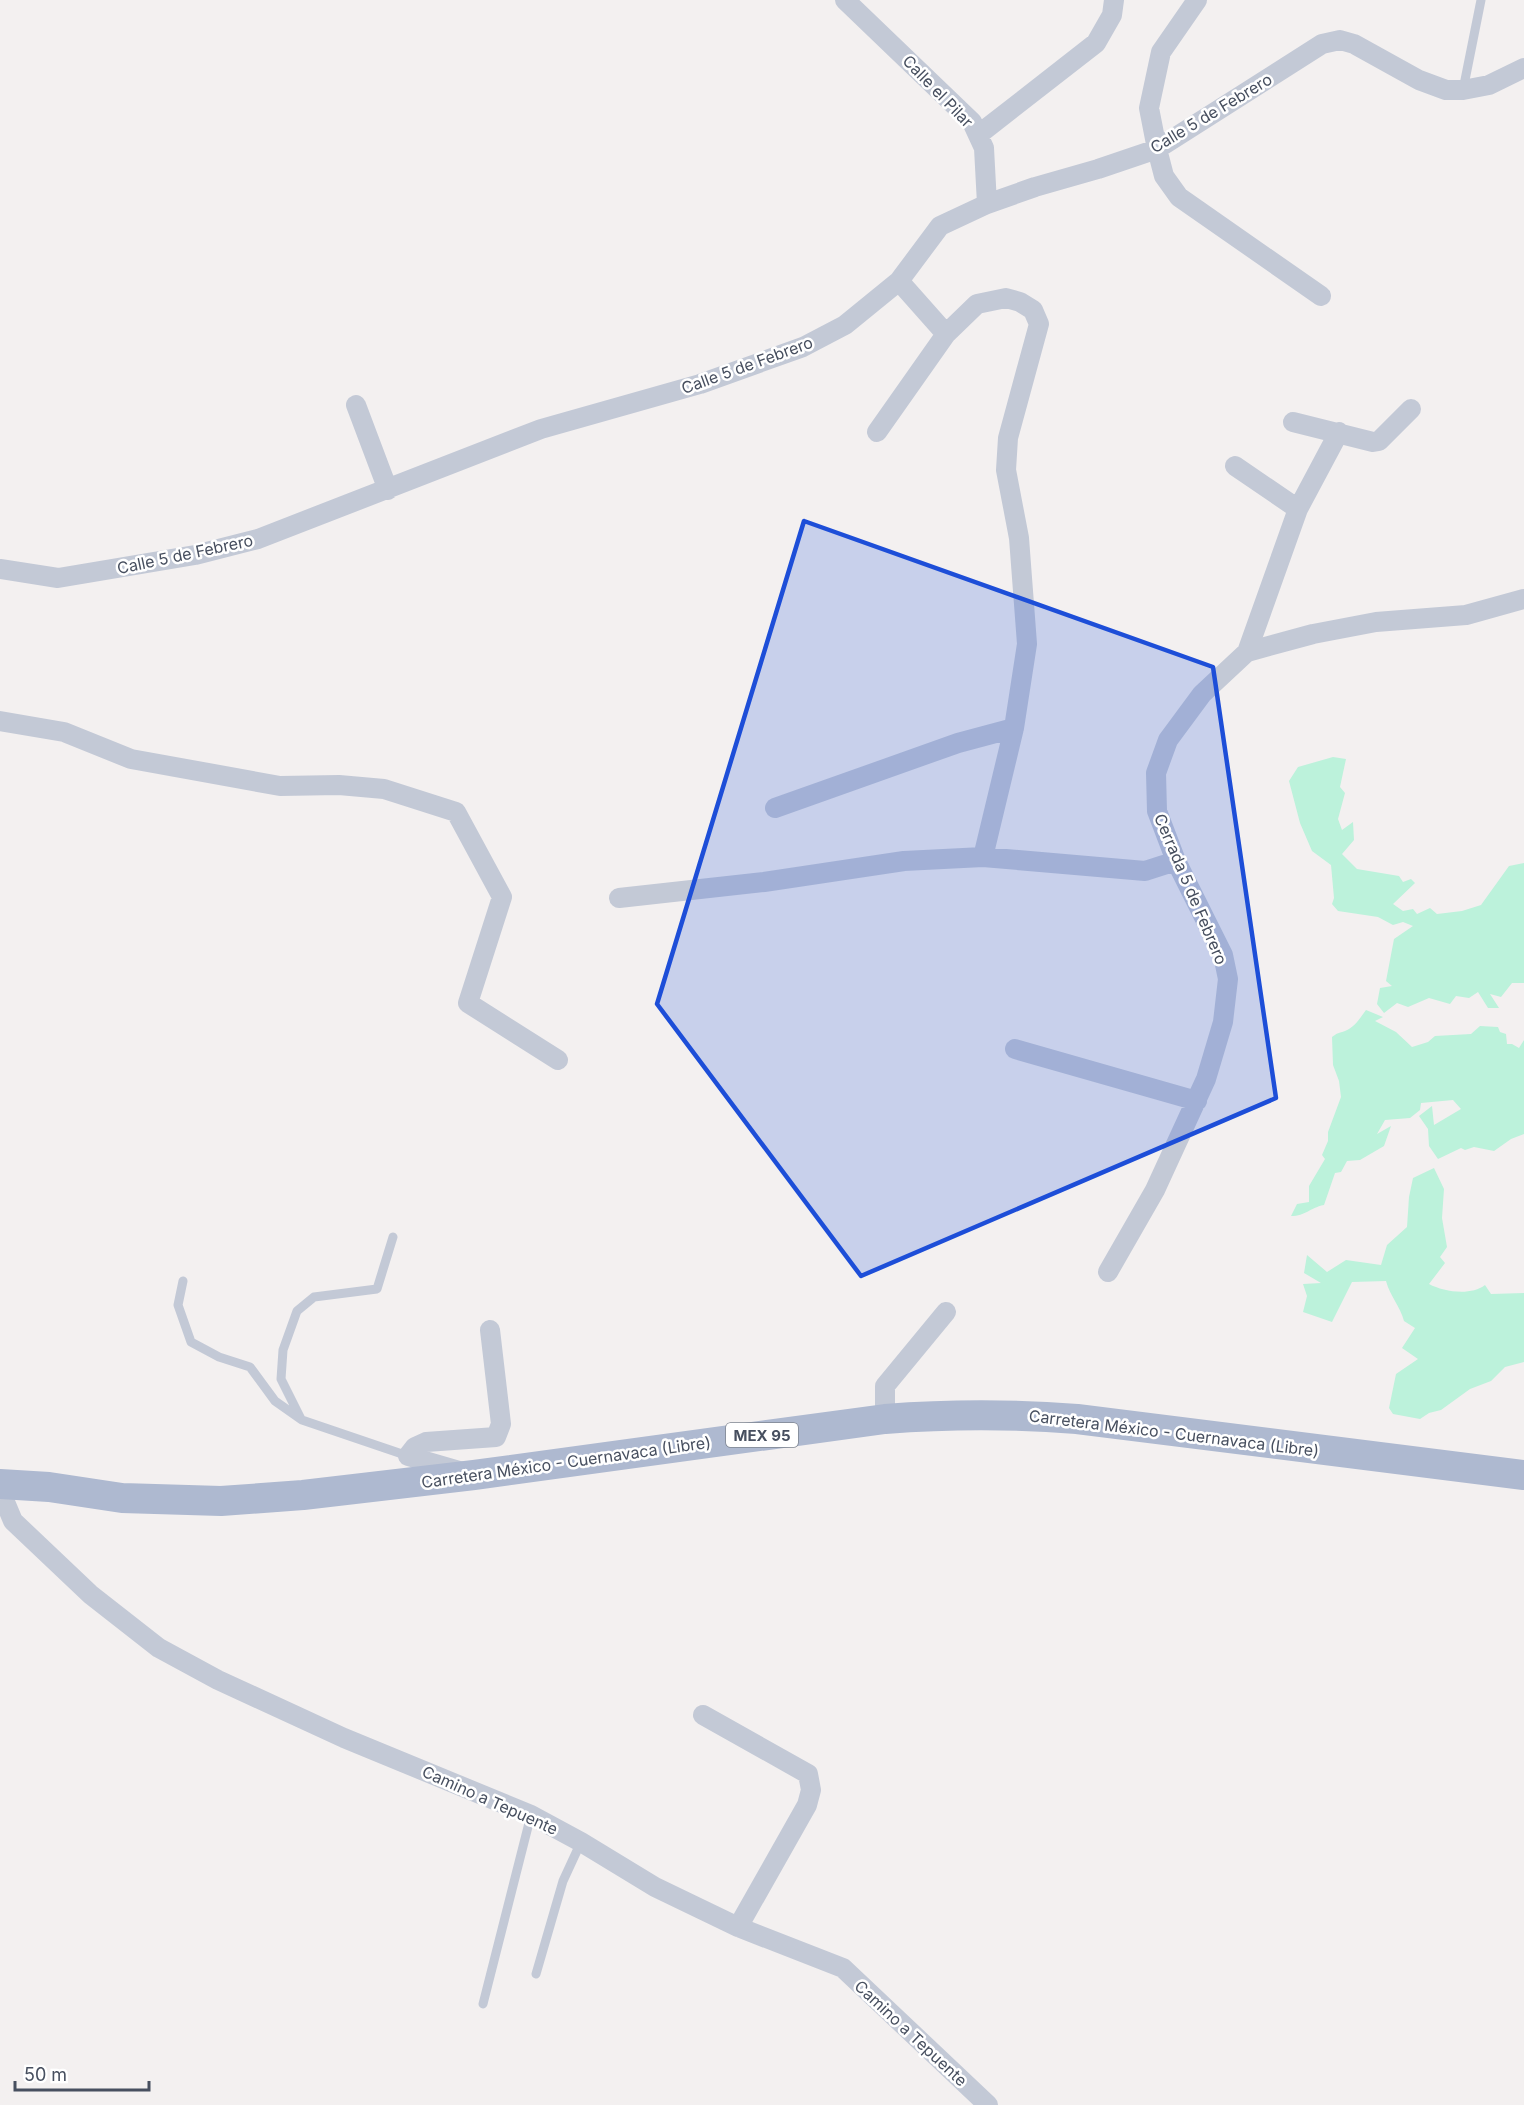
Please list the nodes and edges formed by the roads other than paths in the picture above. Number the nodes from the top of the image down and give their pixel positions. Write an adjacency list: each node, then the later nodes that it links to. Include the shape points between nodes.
1 (845, 0): 7 (street, Calle el Pilar, via 952,101 972,122)
2 (1114, 0): 7 (street, via 1112,15 1096,43)
3 (1197, 0): 8 (street, via 1161,52 1149,108)
4 (1481, 0): 6 (lane)
5 (1524, 68): 6 (street, Calle 5 de Febrero, via 1489,85)
6 (1463, 90): 8 (street, Calle 5 de Febrero, via 1446,90 1419,80 1374,53 1340,40 1322,44)
7 (978, 135): 9 (street, Calle el Pilar, via 984,148)
8 (1157, 149): 9 (street, Calle 5 de Febrero); 11 (street, via 1164,176 1179,197)
9 (987, 204): 10 (street, Calle 5 de Febrero, via 940,226)
10 (899, 281): 12 (street); 19 (street, Calle 5 de Febrero, via 845,325 803,347 700,384 541,429)
11 (1321, 296)
12 (946, 334): 16 (street); 25 (street, via 977,304 1006,298 1033,310 1039,324 1008,438 1006,470 1019,538 1027,644)
13 (356, 405): 19 (street)
14 (1411, 409): 17 (street, via 1379,441)
15 (1293, 422): 17 (street)
16 (877, 432)
17 (1339, 432): 20 (street)
18 (1235, 466): 20 (street)
19 (388, 490): 21 (street, Calle 5 de Febrero, via 258,539 195,555 58,578)
20 (1298, 509): 23 (street)
21 (0, 569)
22 (1524, 599): 23 (street, Cerrada 5 de Febrero, via 1466,615 1376,622 1313,634)
23 (1247, 652): 28 (street, Cerrada 5 de Febrero, via 1202,694 1168,740 1156,773 1157,811)
24 (0, 722): 31 (street, via 64,732 131,759 280,786 384,789 456,812 502,897 468,1003)
25 (1014, 728): 26 (street, via 958,743); 27 (street)
26 (775, 808)
27 (983, 857): 28 (street, via 1145,871); 29 (street, via 904,861 764,882)
28 (1176, 861): 32 (street, Cerrada 5 de Febrero, via 1223,956 1228,979 1222,1022)
29 (619, 897)
30 (1015, 1049): 32 (street)
31 (558, 1060)
32 (1197, 1101): 34 (street, Cerrada 5 de Febrero, via 1155,1190)
33 (393, 1237): 39 (lane, via 377,1289 314,1297 297,1311 283,1350 281,1379)
34 (1108, 1272)
35 (183, 1281): 39 (lane, via 178,1305 191,1341 219,1357 250,1367 275,1401)
36 (946, 1312): 38 (street, via 885,1386)
37 (490, 1330): 40 (street, via 501,1424 496,1437 426,1442)
38 (885, 1419): 41 (main road, Carretera México - Cuernavaca (Libre) / MEX 95); 42 (main road, Carretera México - Cuernavaca (Libre) / MEX 95, via 1014,1414 1077,1419)
39 (302, 1420): 40 (lane)
40 (408, 1456): 41 (street)
41 (474, 1475): 43 (main road, Carretera México - Cuernavaca (Libre) / MEX 95, via 221,1501 122,1498)
42 (1524, 1475)
43 (0, 1484)
44 (0, 1490): 46 (street, Camino a Tepuente, via 13,1521 90,1594 159,1648 344,1738)
45 (703, 1715): 48 (street, via 808,1774 812,1790)
46 (531, 1815): 47 (street, Camino a Tepuente); 50 (lane)
47 (581, 1842): 48 (street, Camino a Tepuente, via 655,1887); 49 (lane, via 563,1881)
48 (738, 1927): 51 (street, Camino a Tepuente, via 843,1968)
49 (536, 1974)
50 (483, 2004)
51 (988, 2105)

